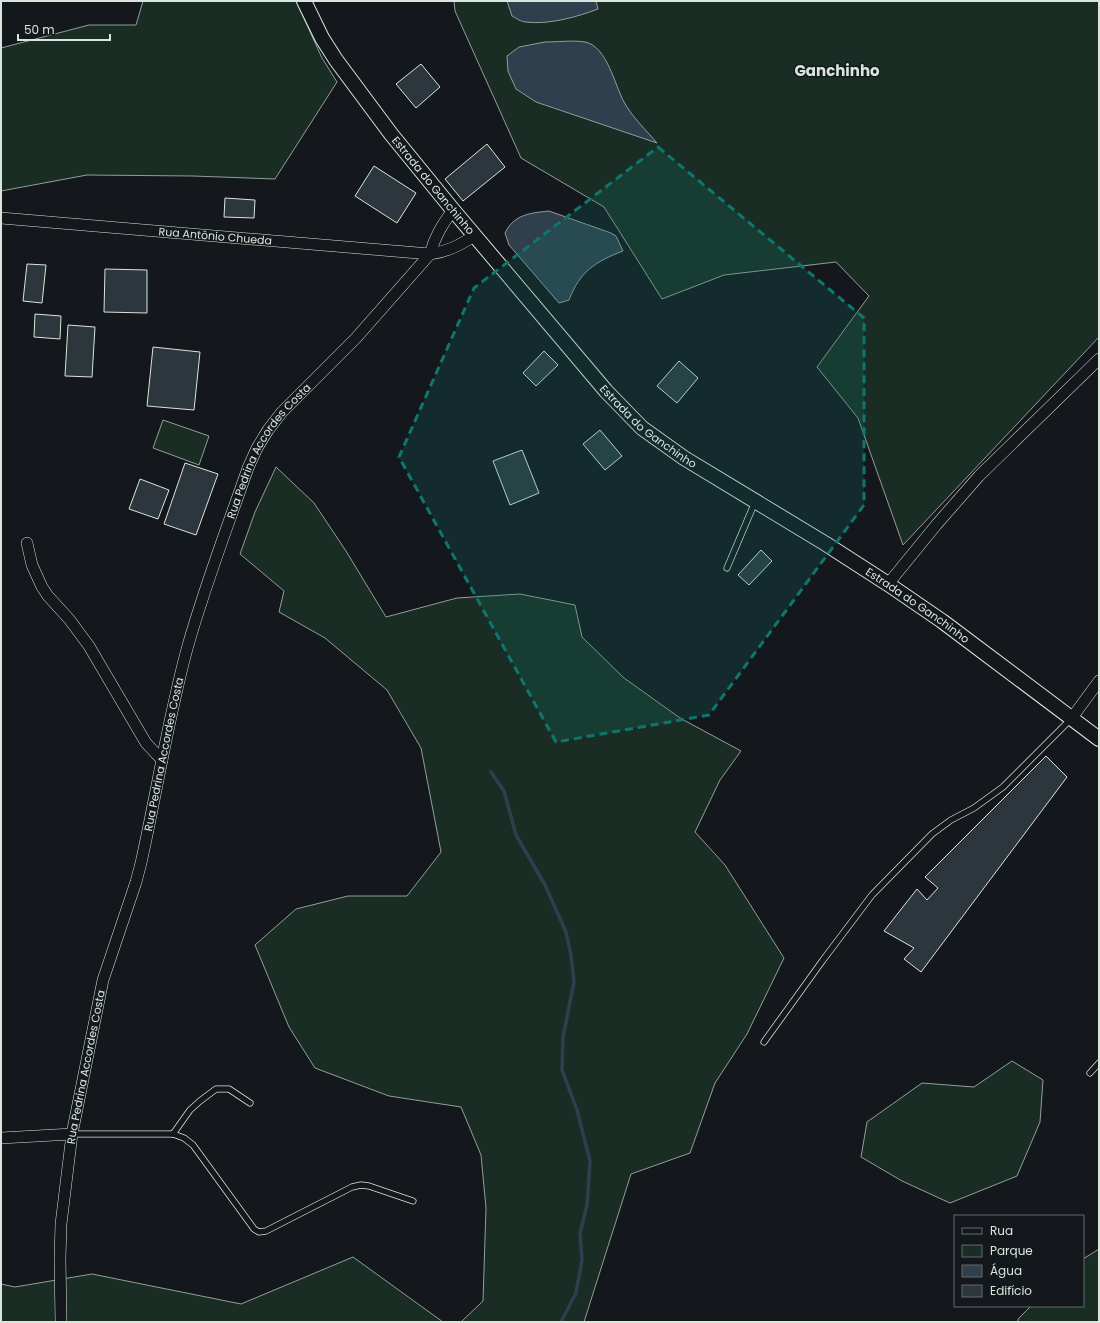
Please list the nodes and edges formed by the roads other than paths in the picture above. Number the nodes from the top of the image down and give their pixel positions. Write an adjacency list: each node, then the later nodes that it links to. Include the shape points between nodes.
1 (304, 1): 2 (street, Estrada do Ganchinho, via 336,60 391,134)
2 (453, 210): 4 (street, Estrada do Ganchinho); 5 (street, Rua Pedrina Accordes Costa, via 439,229)
3 (1, 218): 5 (street, Rua Antônio Chueda)
4 (474, 236): 5 (street, via 457,247); 7 (street, Estrada do Ganchinho, via 606,391 642,428 684,458)
5 (430, 254): 14 (street, Rua Pedrina Accordes Costa, via 356,338 282,412 257,448 194,626)
6 (1099, 359): 10 (street, via 979,476)
7 (755, 501): 9 (lane); 10 (street, Estrada do Ganchinho)
8 (27, 543): 14 (street, via 32,565 42,587 89,646 146,744)
9 (727, 568)
10 (888, 584): 12 (street, Estrada do Ganchinho)
11 (1099, 681): 12 (street)
12 (1071, 719): 13 (street, Estrada do Ganchinho); 15 (lane, via 1002,787 932,834 872,895)
13 (1099, 739)
14 (162, 760): 19 (street, Rua Pedrina Accordes Costa, via 136,882 103,980)
15 (764, 1042)
16 (1099, 1063): 17 (lane)
17 (1090, 1073)
18 (250, 1103): 20 (lane, via 229,1089 216,1089 190,1110)
19 (72, 1134): 20 (lane); 21 (street); 23 (street, Rua Pedrina Accordes Costa, via 61,1231)
20 (173, 1134): 22 (lane, via 184,1138 193,1146 254,1229 259,1232 266,1231 352,1187 361,1185)
21 (1, 1138)
22 (413, 1201)
23 (61, 1322)

